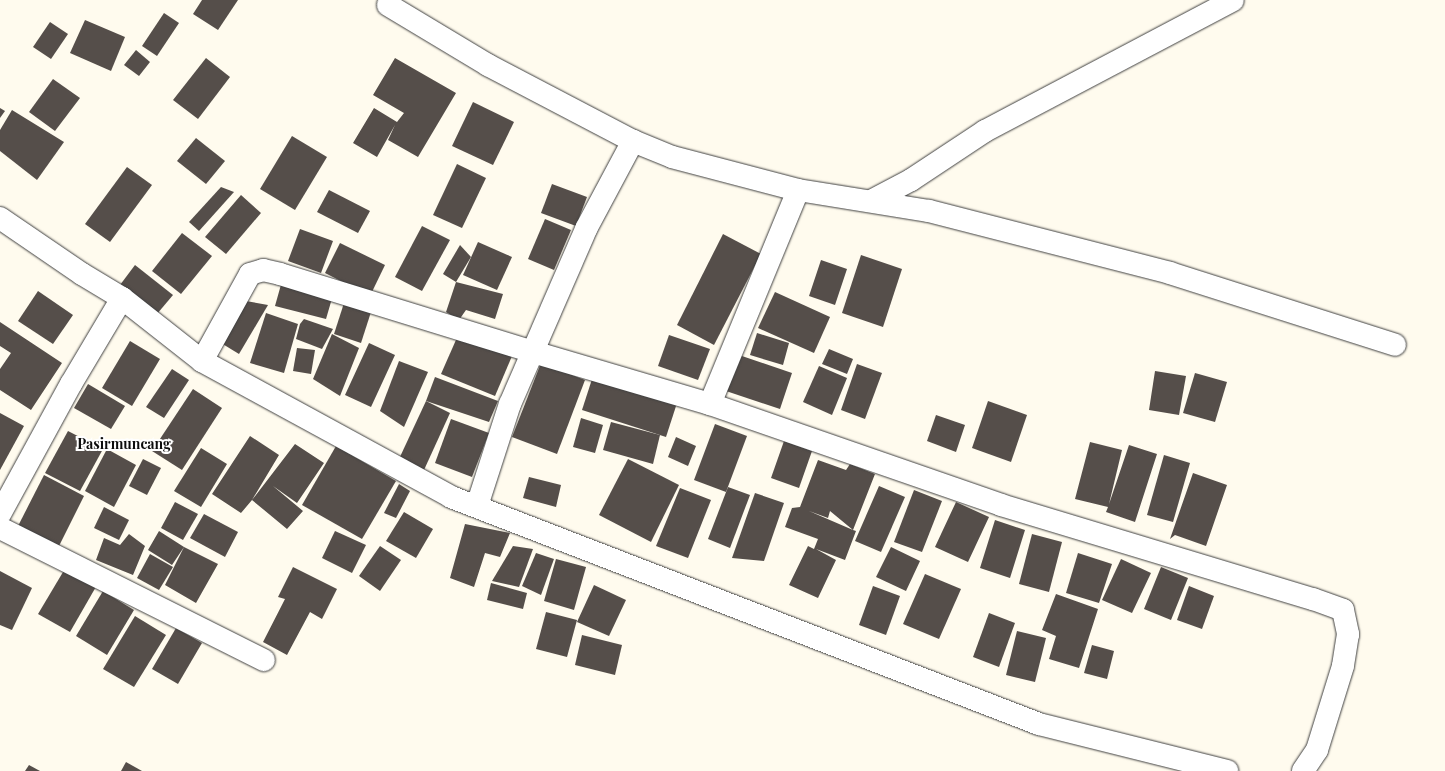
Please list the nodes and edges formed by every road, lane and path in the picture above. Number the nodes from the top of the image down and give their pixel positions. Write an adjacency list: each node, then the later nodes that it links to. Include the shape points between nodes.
1 (1233, 0): 5 (street, via 985,131 911,180)
2 (388, 5): 3 (street, via 488,65)
3 (633, 141): 4 (street, via 672,157); 9 (street, via 586,230)
4 (798, 190): 5 (street); 11 (street)
5 (873, 200): 8 (street, via 929,211 1170,273)
6 (0, 218): 7 (street)
7 (122, 298): 10 (street); 13 (street, via 71,384)
8 (1395, 345)
9 (533, 352): 10 (street, via 263,270 250,274); 11 (street); 12 (street, via 510,404)
10 (202, 360): 12 (street, via 451,497)
11 (710, 404): 17 (street, via 1002,505 1343,610 1348,634 1343,666 1317,750)
12 (477, 506): 16 (street, via 1039,724)
13 (0, 514)
14 (0, 528): 15 (street)
15 (264, 660)
16 (1227, 771)
17 (1303, 771)

